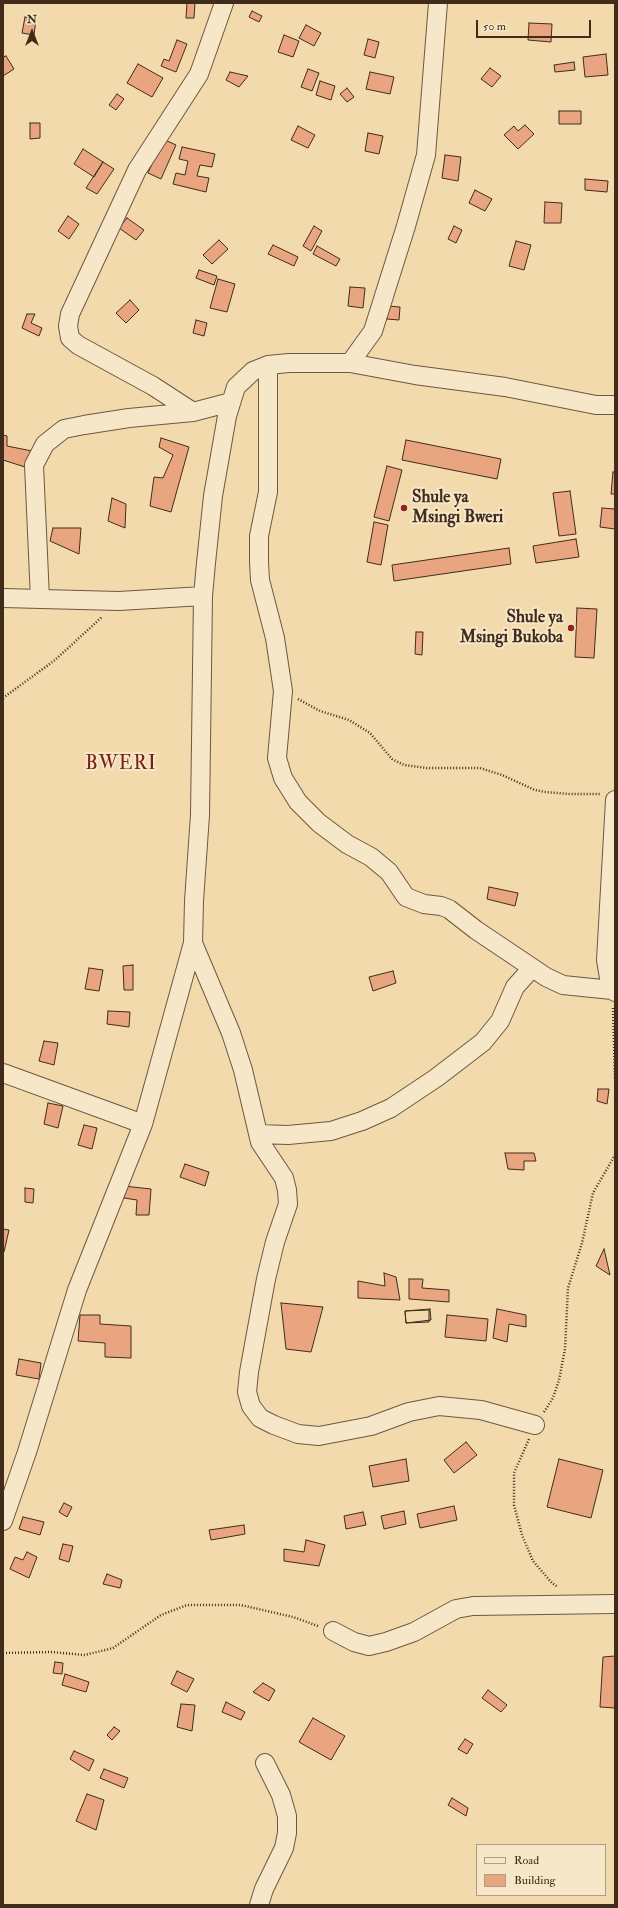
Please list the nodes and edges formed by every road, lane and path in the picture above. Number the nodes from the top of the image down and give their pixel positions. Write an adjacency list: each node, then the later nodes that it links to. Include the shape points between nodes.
1 (224, 3): 7 (street, via 199,74 137,170 70,314 68,326 70,338 78,345 153,386)
2 (438, 3): 3 (street, via 426,155 373,331)
3 (350, 363): 4 (street); 6 (street, via 505,387 596,405)
4 (268, 365): 5 (street, via 244,378 236,387); 12 (street, via 268,492 259,536 259,562 260,580 275,638)
5 (231, 402): 7 (street); 8 (street, via 213,496)
6 (615, 405)
7 (193, 412): 10 (street, via 84,424 64,429 45,444 34,464)
8 (203, 596): 11 (street); 15 (street, via 200,815)
9 (3, 598): 10 (street)
10 (40, 599): 11 (street)
11 (119, 601): 13 (path, via 54,660)
12 (283, 691): 14 (path, via 320,711 349,720 370,733 392,759 404,765 427,768 480,768 535,790); 16 (street, via 277,758 282,778 298,802 319,823 389,872 406,897 449,909)
13 (3, 698)
14 (612, 797): 17 (street, via 606,960)
15 (193, 942): 20 (street); 21 (street, via 231,1033 243,1070)
16 (532, 968): 17 (street, via 562,985); 21 (street, via 515,987 500,1021 483,1042 391,1108 332,1131 288,1135)
17 (614, 991): 19 (path)
18 (3, 1073): 20 (street)
19 (615, 1078)
20 (142, 1124): 24 (street, via 77,1290)
21 (258, 1134): 23 (street, via 260,1142 284,1178 288,1204 266,1279 249,1372 247,1392 251,1406 260,1418 298,1434 319,1436 371,1426 409,1412 439,1406 481,1410)
22 (615, 1155): 23 (path, via 592,1192 582,1243 568,1288 565,1349 560,1380 553,1398)
23 (535, 1425): 25 (path, via 514,1473 514,1505 522,1536 533,1561 552,1583)
24 (3, 1521)
25 (584, 1604): 26 (street); 27 (street, via 473,1606 456,1609 414,1632 369,1646)
26 (615, 1604)
27 (332, 1631): 28 (path, via 293,1617 242,1604 187,1605 161,1615 113,1648 99,1652 85,1655 51,1652)
28 (3, 1653)
29 (265, 1762): 30 (street, via 281,1795 287,1816 287,1833 284,1848 264,1889)
30 (260, 1905)

